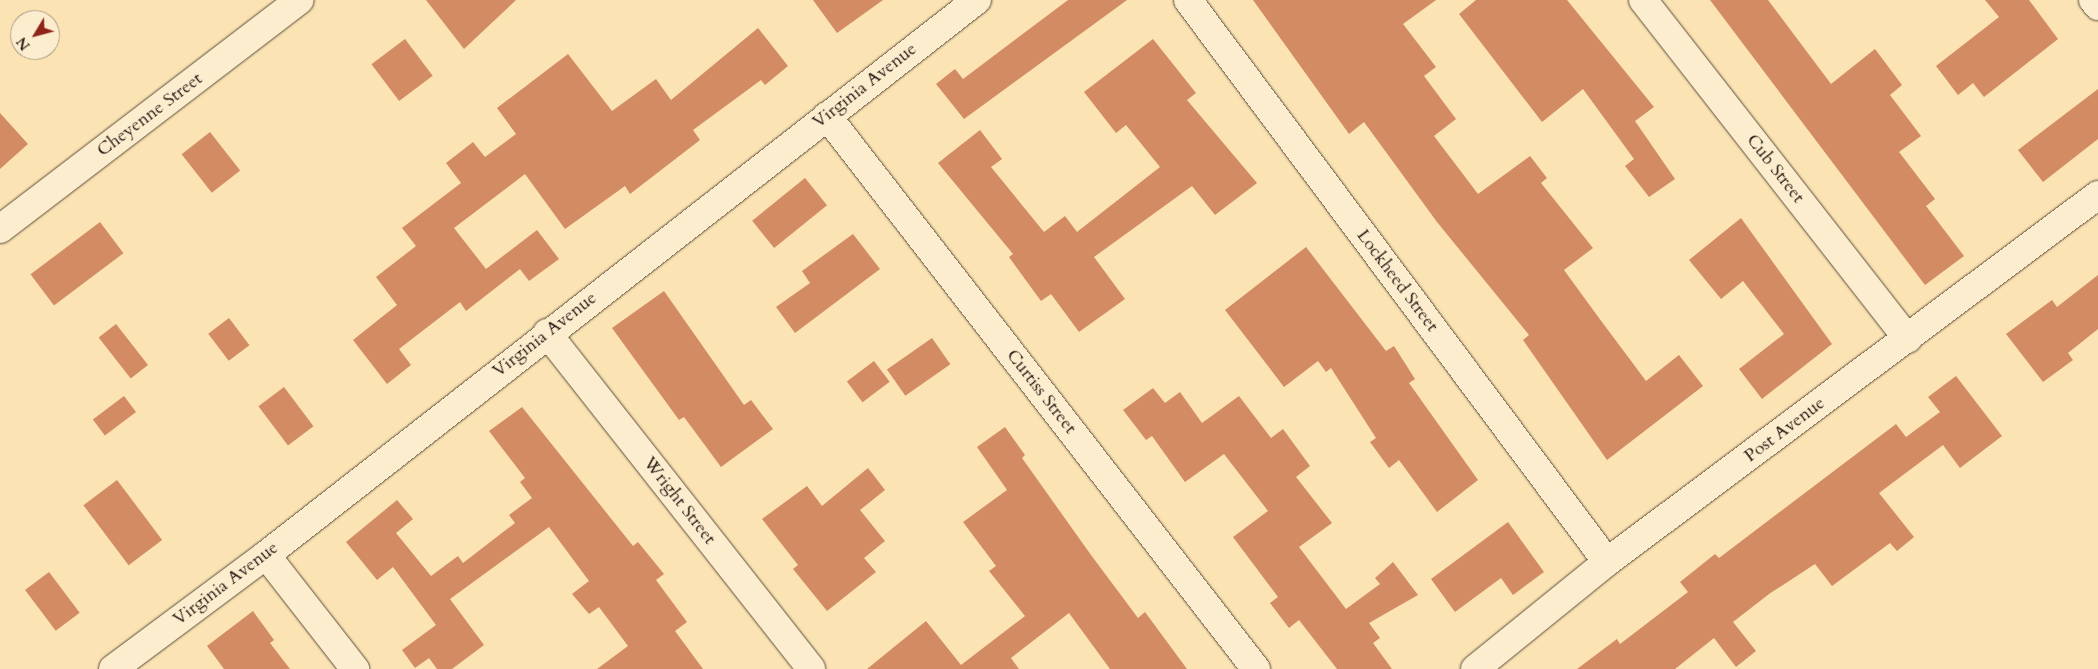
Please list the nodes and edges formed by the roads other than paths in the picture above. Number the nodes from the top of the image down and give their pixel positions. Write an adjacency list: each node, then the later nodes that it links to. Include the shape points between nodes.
1 (300, 0): 9 (street, Cheyenne Street)
2 (977, 0): 7 (street, Virginia Avenue)
3 (1188, 0): 13 (street, Lockheed Street)
4 (1643, 0): 11 (street, Cub Street)
5 (2093, 0): 6 (street)
6 (2098, 6)
7 (827, 116): 10 (street, Virginia Avenue); 17 (street, Curtiss Street)
8 (2098, 195): 11 (street, Post Avenue)
9 (0, 230)
10 (546, 333): 12 (street, Virginia Avenue); 16 (street, Wright Street)
11 (1908, 339): 13 (street, Post Avenue)
12 (266, 555): 14 (street, Virginia Avenue); 15 (street)
13 (1607, 562): 18 (street, Post Avenue)
14 (113, 669)
15 (355, 669)
16 (811, 669)
17 (1256, 669)
18 (1475, 669)

